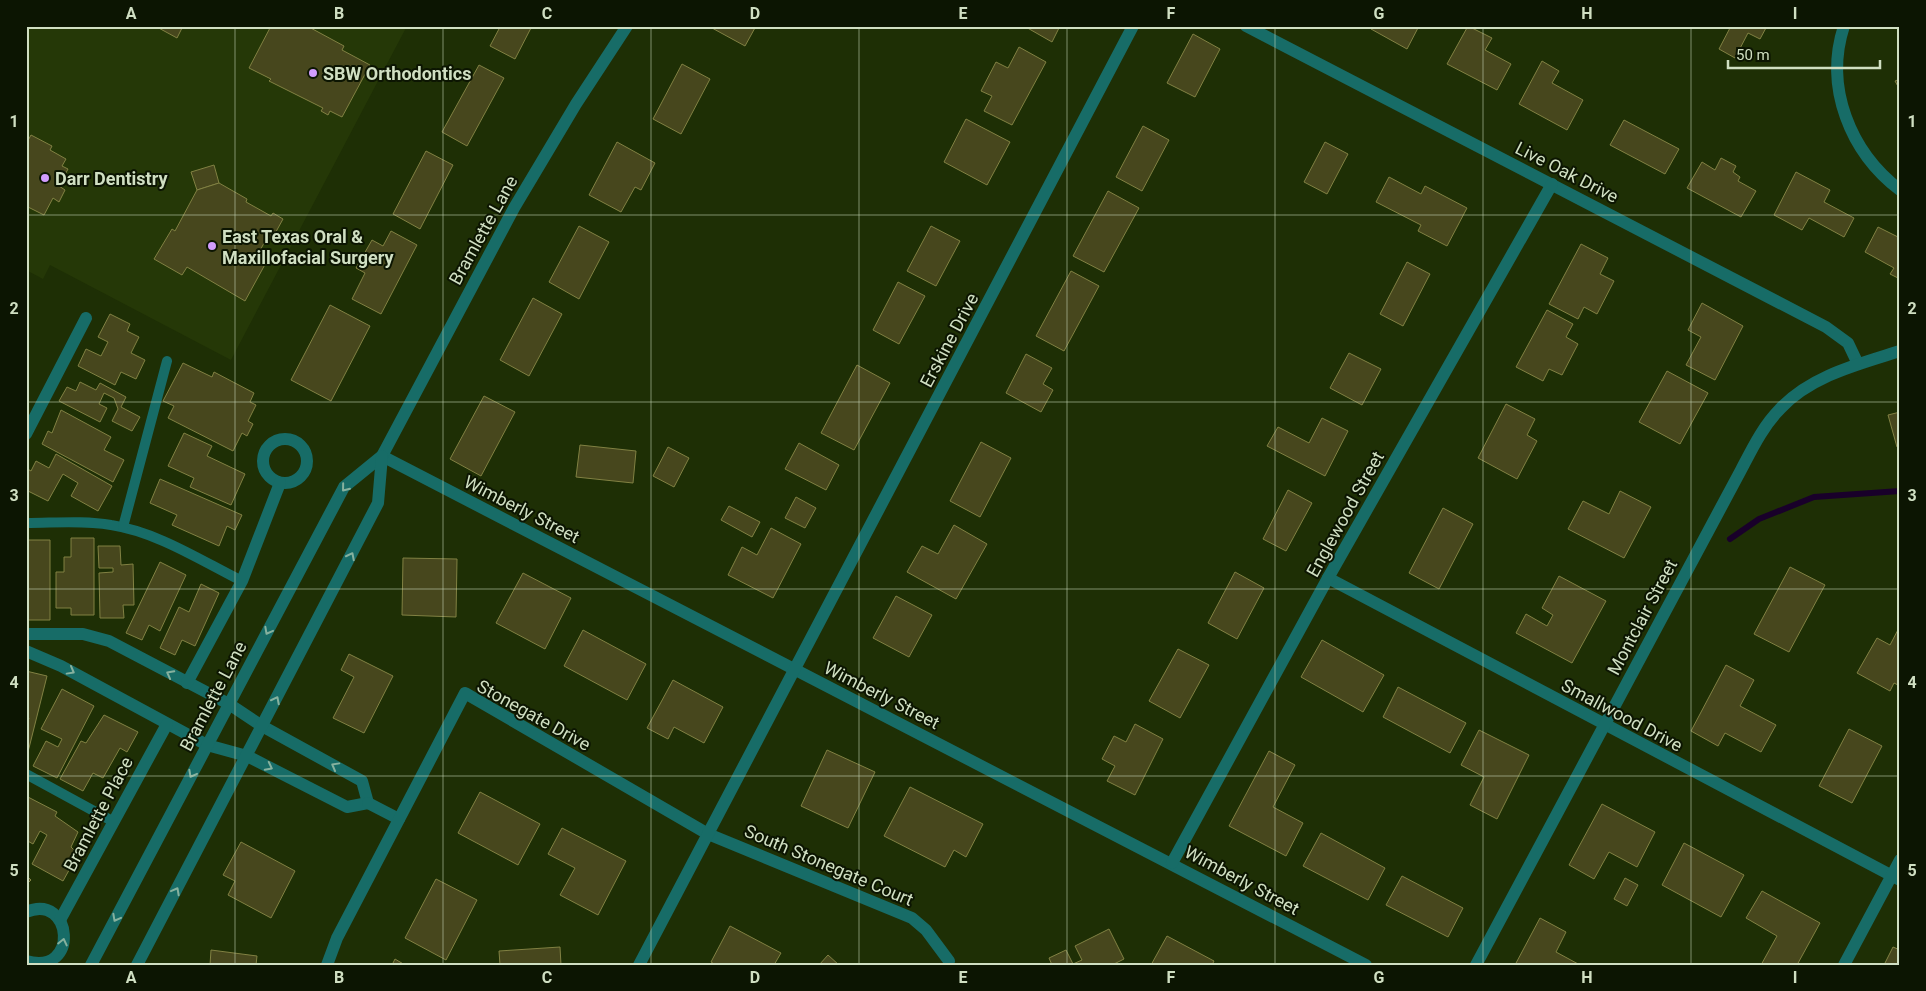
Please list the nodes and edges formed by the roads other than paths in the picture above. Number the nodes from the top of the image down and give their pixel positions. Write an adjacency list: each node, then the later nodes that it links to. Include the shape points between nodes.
1 (627, 26): 12 (street, Bramlette Lane, via 514,208)
2 (1133, 26): 20 (street, Erskine Drive)
3 (1246, 26): 5 (street, Live Oak Drive)
4 (1844, 26): 6 (street, via 1837,73 1846,118 1868,159)
5 (1552, 184): 10 (street, Live Oak Drive, via 1826,327 1848,343); 16 (street, Englewood Street)
6 (1900, 190)
7 (86, 318): 11 (street)
8 (1900, 351): 10 (street, Montclair Street)
9 (167, 361): 15 (lane)
10 (1858, 364): 24 (street, Montclair Street, via 1801,391 1771,419)
11 (26, 434)
12 (382, 456): 20 (street, Wimberly Street); 22 (street, Bramlette Lane, one-way to 22, via 344,487); 25 (street, Bramlette Lane, one-way to 12, via 378,503)
13 (280, 483): 17 (street)
14 (26, 523): 15 (lane, via 95,523)
15 (123, 527): 17 (lane, via 153,537)
16 (1328, 578): 24 (street, Smallwood Drive); 34 (street, Englewood Street)
17 (242, 581): 21 (street)
18 (26, 634): 21 (street, one-way to 18, via 96,636)
19 (26, 651): 23 (street, one-way to 23, via 61,666)
20 (795, 671): 32 (street); 34 (street, Wimberly Street)
21 (187, 683): 22 (street)
22 (229, 704): 25 (street); 26 (street, Bramlette Lane)
23 (167, 724): 26 (street); 31 (street, Bramlette Place)
24 (1603, 725): 35 (street, Smallwood Drive); 45 (street, Montclair Street)
25 (262, 726): 27 (street, Bramlette Lane); 29 (street, one-way to 25, via 362,781)
26 (207, 745): 27 (street); 40 (street, Bramlette Lane, one-way to 40)
27 (247, 756): 29 (street, one-way to 29, via 347,808); 41 (street, Bramlette Lane, one-way to 27)
28 (26, 774): 31 (lane)
29 (368, 803): 30 (street)
30 (399, 819): 32 (street, Stonegate Drive, via 465,693); 42 (street, Stonegate Drive, via 337,938)
31 (114, 822): 37 (street, Bramlette Place)
32 (708, 834): 39 (street, South Stonegate Court, via 907,915 926,930); 43 (street)
33 (1900, 860): 35 (street)
34 (1172, 863): 44 (street, Wimberly Street)
35 (1896, 878): 46 (street)
36 (26, 912): 37 (street, via 46,910)
37 (60, 920): 38 (street, one-way to 37, via 44,963 59,954 66,937)
38 (26, 961)
39 (948, 961)
40 (92, 965)
41 (137, 965)
42 (327, 965)
43 (639, 965)
44 (1366, 965)
45 (1476, 965)
46 (1844, 965)

